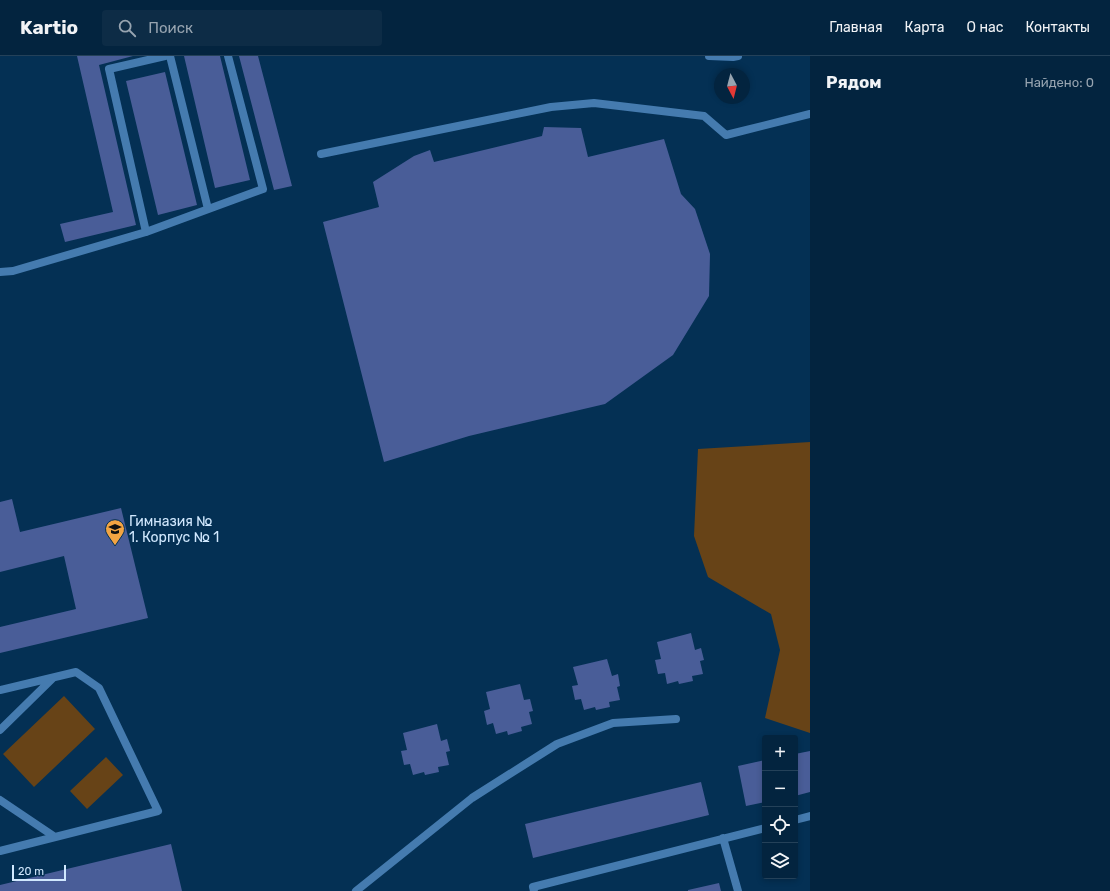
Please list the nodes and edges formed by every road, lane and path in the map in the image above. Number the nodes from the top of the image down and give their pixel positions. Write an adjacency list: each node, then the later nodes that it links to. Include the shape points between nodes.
1 (165, 56): 9 (lane, via 110,69)
2 (170, 56): 8 (lane)
3 (228, 56): 8 (lane, via 263,189)
4 (709, 56): 5 (lane)
5 (738, 56)
6 (810, 114): 7 (lane, via 726,135 704,116 594,103 551,107)
7 (321, 154)
8 (208, 209): 9 (lane)
9 (146, 232): 10 (lane)
10 (0, 272)
11 (53, 678): 12 (lane); 14 (lane); 19 (lane, via 76,672 99,688 158,811)
12 (0, 690)
13 (676, 719): 22 (lane, via 613,723 557,744 472,798)
14 (0, 730)
15 (0, 800): 19 (lane)
16 (810, 816): 17 (lane)
17 (798, 819)
18 (762, 829): 20 (lane)
19 (55, 837): 21 (lane)
20 (723, 838): 23 (lane, via 534,887); 24 (lane)
21 (0, 851)
22 (356, 891)
23 (534, 891)
24 (738, 891)

